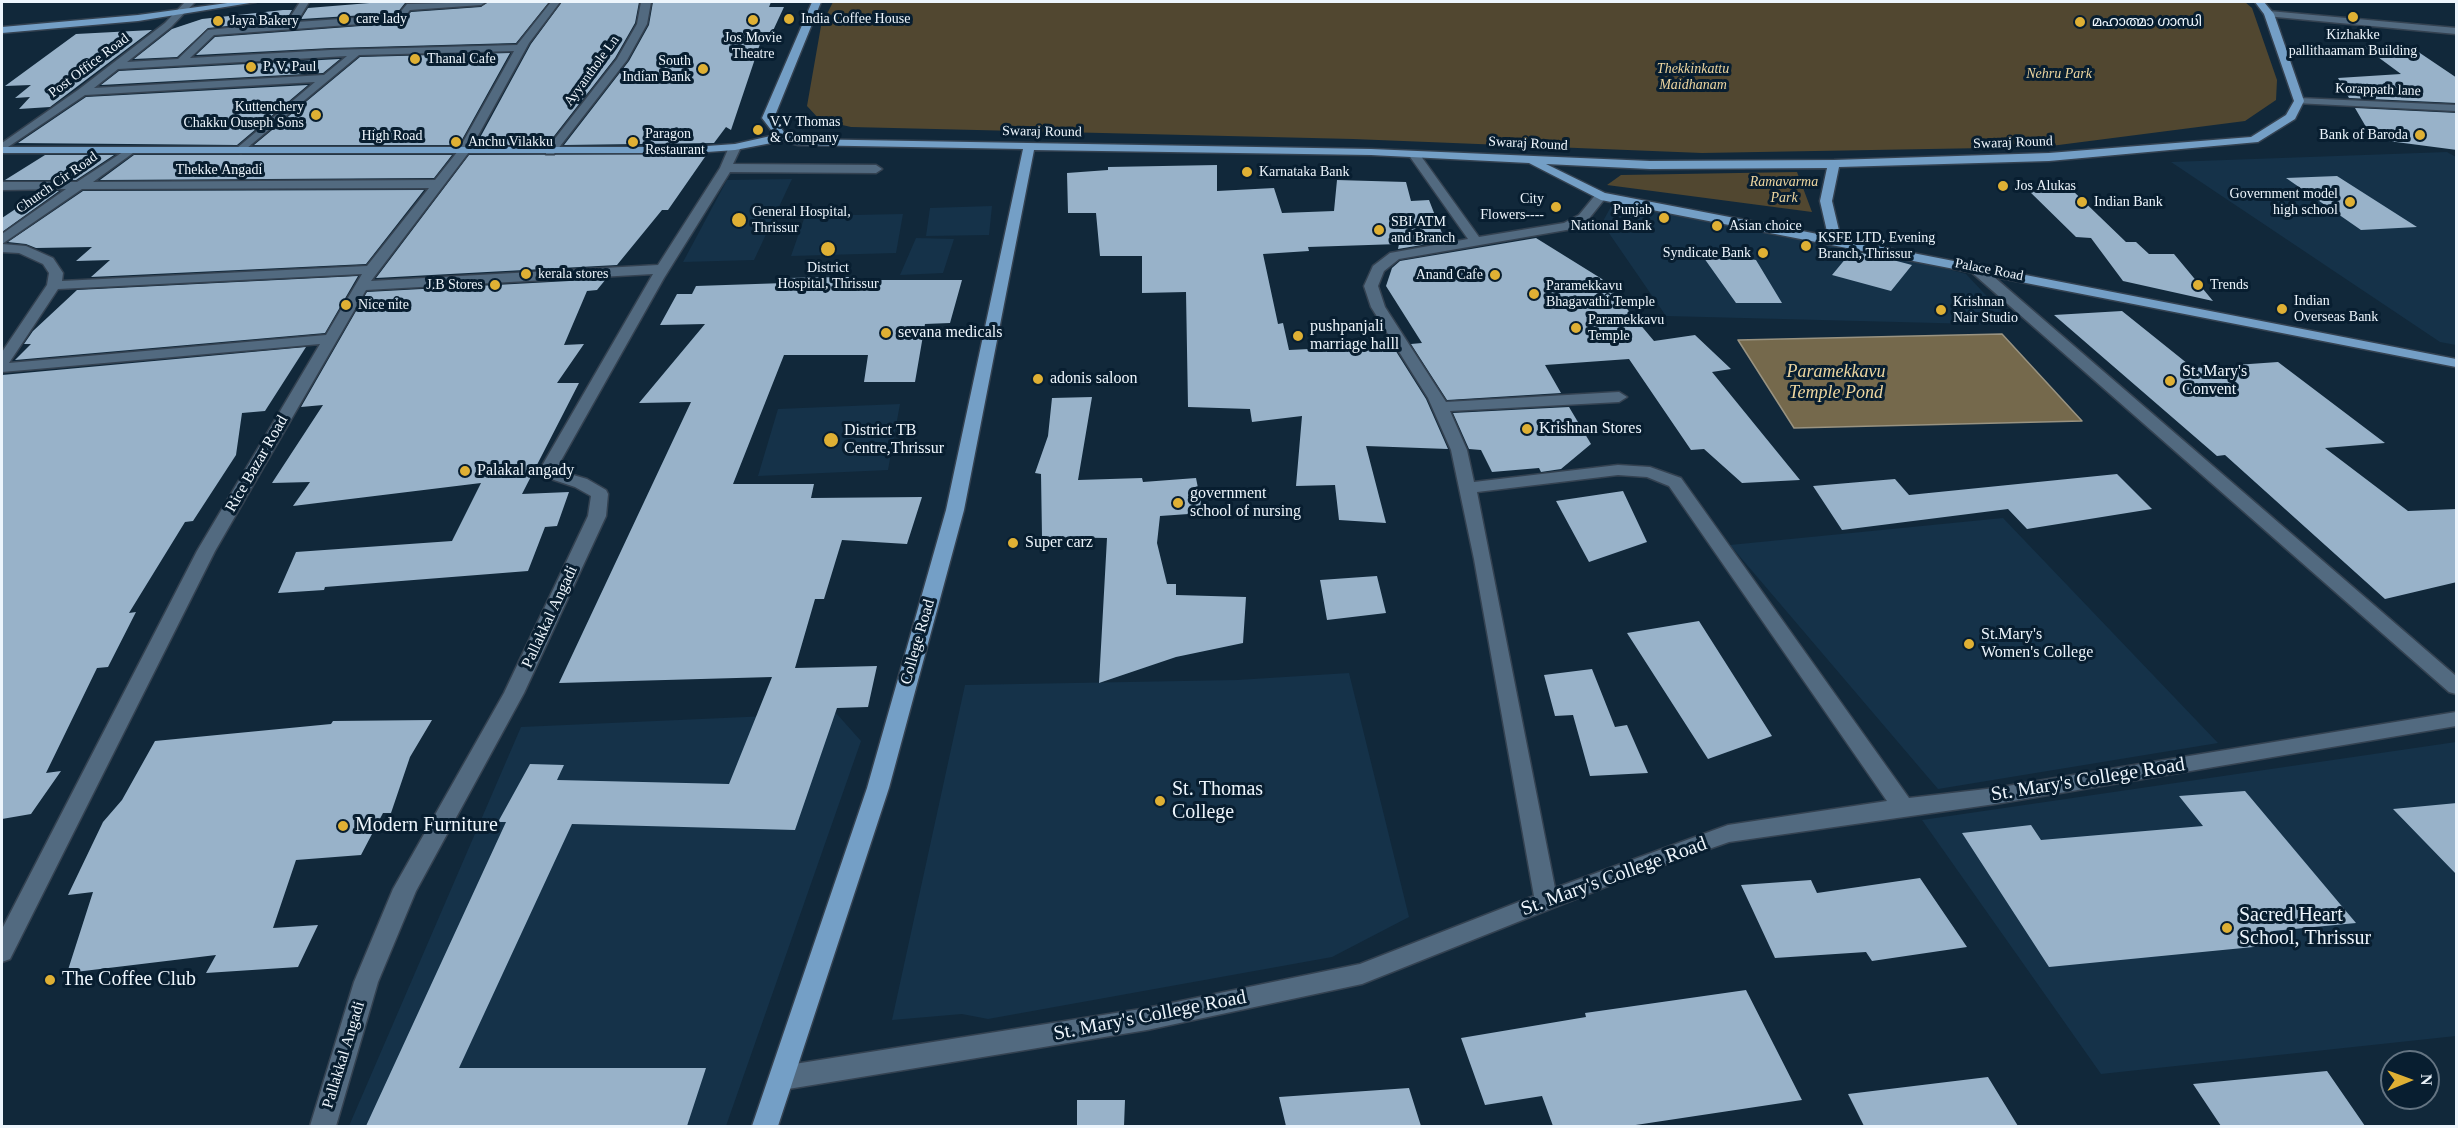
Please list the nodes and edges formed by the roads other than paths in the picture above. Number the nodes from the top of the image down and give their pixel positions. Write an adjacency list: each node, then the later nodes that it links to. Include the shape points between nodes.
1 (206, 2): 9 (main road)
2 (251, 2): 9 (main road)
3 (304, 2): 11 (street)
4 (481, 2): 11 (street, via 407,7 401,18)
5 (555, 2): 14 (street, Rice Bazar Road)
6 (646, 2): 29 (street, Ayyanthole Ln, via 642,24 622,60)
7 (816, 2): 22 (main road, via 768,118)
8 (2260, 2): 10 (main road)
9 (187, 6): 12 (main road); 17 (street, Post Office Road)
10 (2269, 14): 13 (street); 20 (main road)
11 (290, 25): 16 (street, via 211,32)
12 (2, 30)
13 (2457, 31)
14 (521, 48): 15 (street); 28 (street, Rice Bazar Road)
15 (357, 53): 16 (street); 18 (street)
16 (181, 62): 17 (street)
17 (115, 66): 19 (street, Post Office Road)
18 (327, 78): 19 (street); 26 (street)
19 (82, 92): 25 (street, Post Office Road)
20 (2299, 101): 21 (street, Korappath lane); 32 (main road, Swaraj Round, via 2291,117 2254,140 2049,157)
21 (2457, 108)
22 (782, 137): 23 (main road, High Road); 24 (main road, Swaraj Round, via 798,142)
23 (735, 147): 29 (main road, High Road); 33 (street, Pallakkal Angadi)
24 (1029, 147): 30 (main road, Swaraj Round); 59 (main road, College Road, via 955,510 878,788)
25 (2, 149): 27 (main road, High Road)
26 (241, 150): 27 (main road, High Road); 28 (main road, High Road)
27 (129, 151): 37 (street, Church Cir Road)
28 (463, 152): 29 (main road, High Road); 35 (street, Rice Bazar Road)
29 (550, 152)
30 (1414, 154): 31 (main road, Swaraj Round); 41 (street)
31 (1528, 159): 32 (main road, Swaraj Round, via 1650,165); 38 (main road, Palace Road)
32 (1834, 164): 40 (main road, via 1826,201)
33 (726, 168): 34 (street); 44 (street, Pallakkal Angadi)
34 (876, 169)
35 (437, 184): 37 (street, Thekke Angadi); 45 (street, Rice Bazar Road)
36 (2, 186): 37 (street, Thekke Angadi)
37 (79, 186): 39 (street, Church Cir Road)
38 (1601, 196): 40 (main road, Palace Road); 41 (street, via 1583,218 1567,226)
39 (2, 240)
40 (1834, 240): 43 (main road, Palace Road)
41 (1476, 242): 52 (street, via 1395,256 1378,269 1371,286 1378,307)
42 (2, 248): 46 (street, via 21,249 48,261 56,273)
43 (1974, 267): 49 (main road, Palace Road); 54 (street)
44 (663, 269): 45 (street); 60 (street, Pallakkal Angadi, via 551,464 557,475 600,494 597,516 514,693 405,889 366,982)
45 (366, 278): 46 (street); 47 (street, Rice Bazar Road)
46 (54, 285): 48 (street)
47 (330, 339): 50 (street); 58 (street, Rice Bazar Road, via 206,551)
48 (2, 362)
49 (2457, 363)
50 (2, 368)
51 (1620, 397): 52 (street)
52 (1440, 407): 53 (street, via 1459,450)
53 (1469, 488): 56 (street, via 1618,470 1650,472 1675,483); 57 (street)
54 (2457, 687)
55 (2457, 718): 56 (street, St. Mary's College Road, via 1995,796)
56 (1903, 807): 57 (street, St. Mary's College Road, via 1728,834)
57 (1546, 901): 59 (street, St. Mary's College Road, via 1362,974 1147,1019)
58 (2, 952)
59 (782, 1078): 61 (main road, College Road)
60 (323, 1126)
61 (765, 1126)

